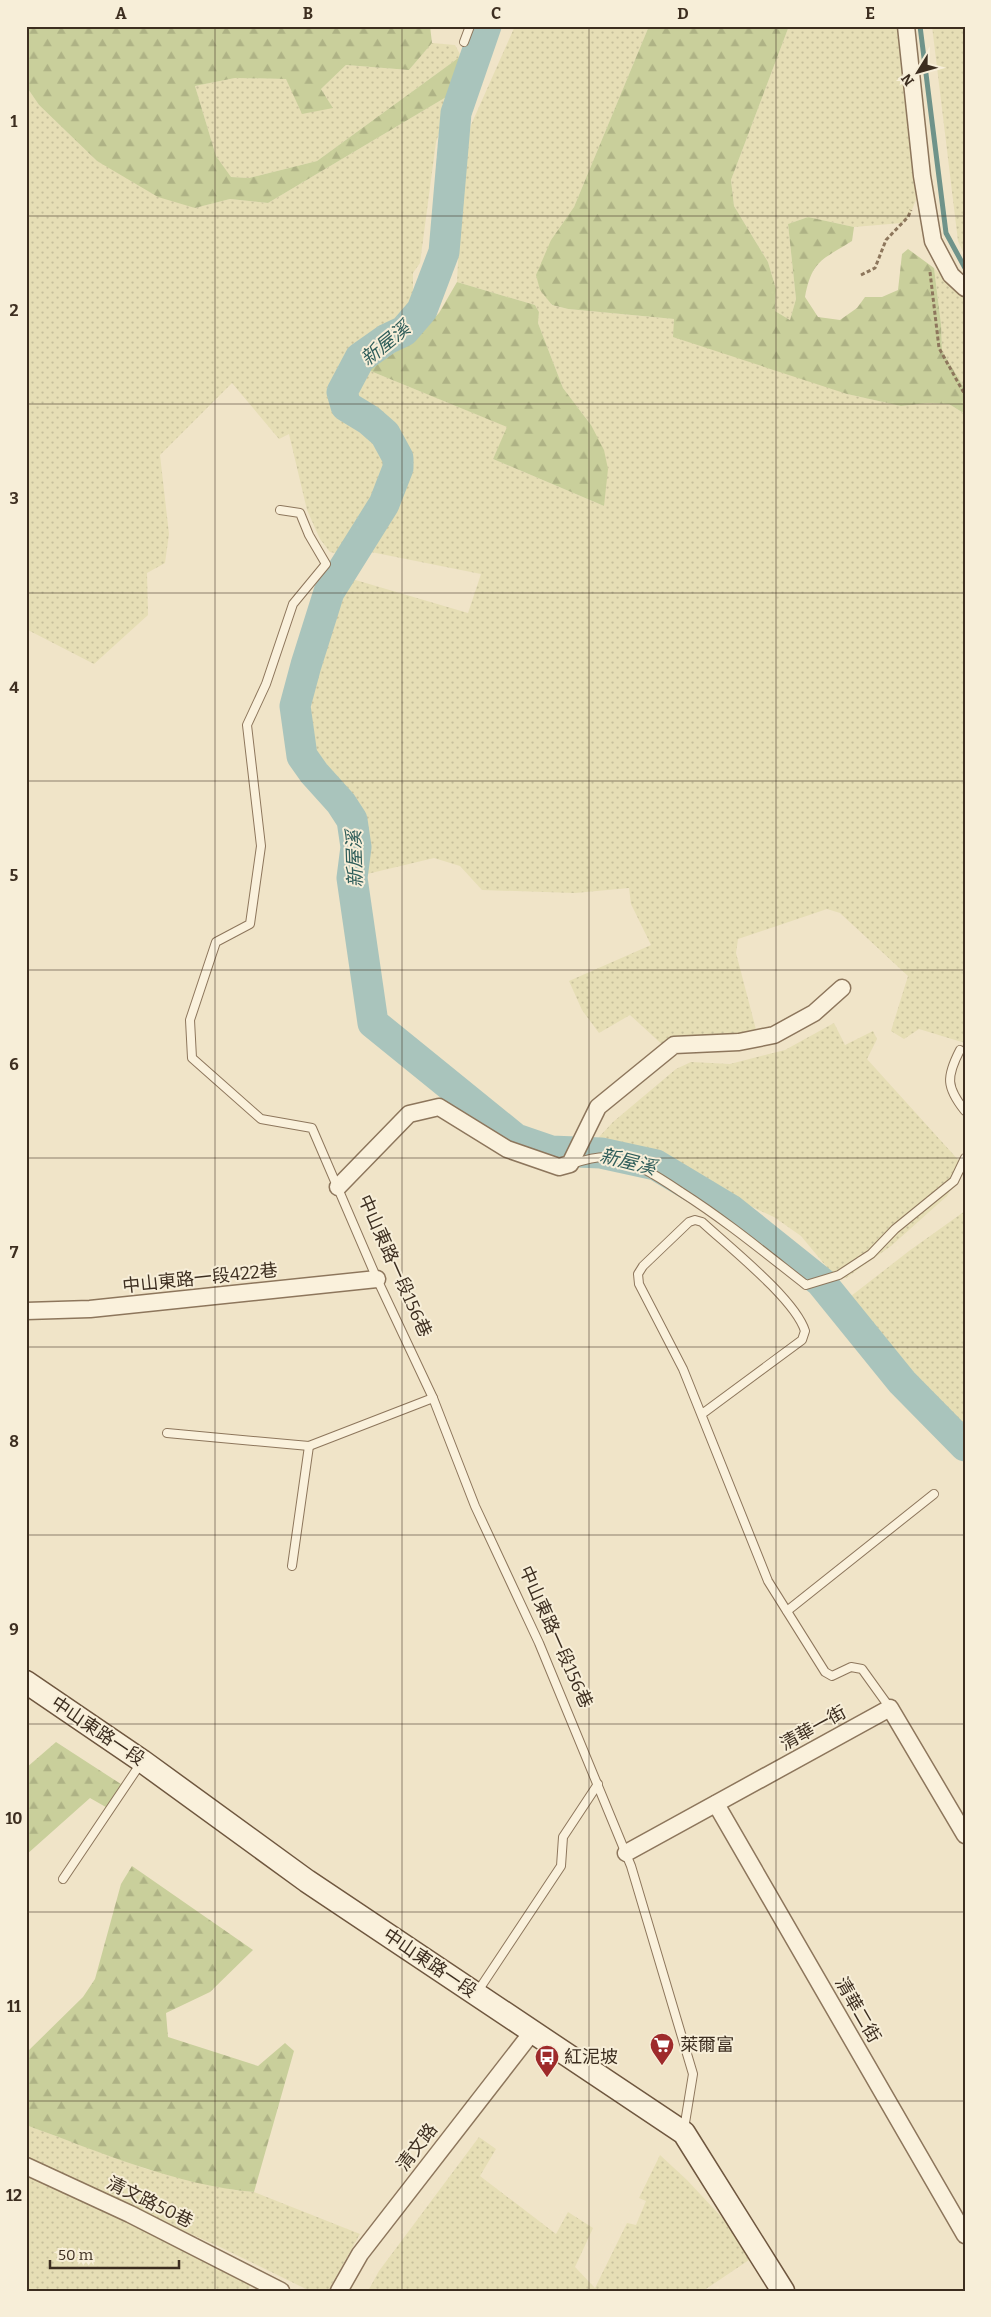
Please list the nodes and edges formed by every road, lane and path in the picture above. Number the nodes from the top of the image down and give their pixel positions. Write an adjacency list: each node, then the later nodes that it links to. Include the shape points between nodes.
1 (470, 26): 3 (lane)
2 (906, 26): 4 (street)
3 (464, 42)
4 (922, 176): 5 (street); 6 (path, via 908,217 886,240 875,268)
5 (933, 241): 7 (street, via 951,275); 8 (path, via 930,274 940,348)
6 (861, 275)
7 (965, 288)
8 (965, 395)
9 (280, 510): 15 (lane, 中山東路一段156巷, via 300,513 326,564 293,604 266,684 248,725 261,846 250,924 216,942 190,1020 192,1058 262,1119 312,1128)
10 (842, 988): 13 (street, via 814,1013 774,1034 739,1042 674,1045 598,1108)
11 (960, 1050): 12 (lane, via 950,1070 949,1085)
12 (965, 1111)
13 (573, 1158): 14 (lane, via 609,1157 657,1176 716,1215 806,1285 839,1275 871,1254 895,1229 954,1181); 15 (street, via 559,1167 507,1149 439,1107 410,1114)
14 (965, 1158)
15 (338, 1186): 16 (lane, 中山東路一段156巷)
16 (377, 1279): 17 (street, 中山東路一段422巷, via 90,1309); 18 (lane, 中山東路一段156巷)
17 (26, 1311)
18 (433, 1398): 21 (lane); 28 (lane, 中山東路一段156巷, via 475,1506 539,1642)
19 (702, 1414): 19 (lane, via 683,1369 639,1284 638,1274 689,1222 695,1220 702,1222 783,1297 806,1331 802,1340); 24 (lane, via 768,1580)
20 (167, 1433): 21 (lane)
21 (309, 1446): 23 (lane)
22 (934, 1494): 24 (lane)
23 (292, 1566)
24 (787, 1611): 26 (lane, via 825,1672 832,1676 851,1667 862,1669)
25 (26, 1682): 27 (main road, 中山東路一段)
26 (890, 1708): 29 (street, 清華一街); 30 (street)
27 (142, 1761): 32 (lane); 33 (main road, 中山東路一段, via 307,1881)
28 (598, 1784): 31 (lane, 中山東路一段156巷); 33 (lane, via 563,1837 561,1866)
29 (716, 1804): 31 (street, 清華一街); 37 (street, 清華二街)
30 (965, 1835)
31 (626, 1853): 35 (lane, 中山東路一段156巷, via 693,2074)
32 (63, 1879)
33 (476, 1994): 34 (main road, 中山東路一段)
34 (533, 2032): 35 (main road, 中山東路一段); 39 (street, 清文路, via 360,2254)
35 (684, 2133): 40 (main road, 中山東路一段)
36 (26, 2166): 38 (street, 清文路50巷, via 130,2214)
37 (965, 2235)
38 (281, 2291)
39 (339, 2291)
40 (783, 2291)

